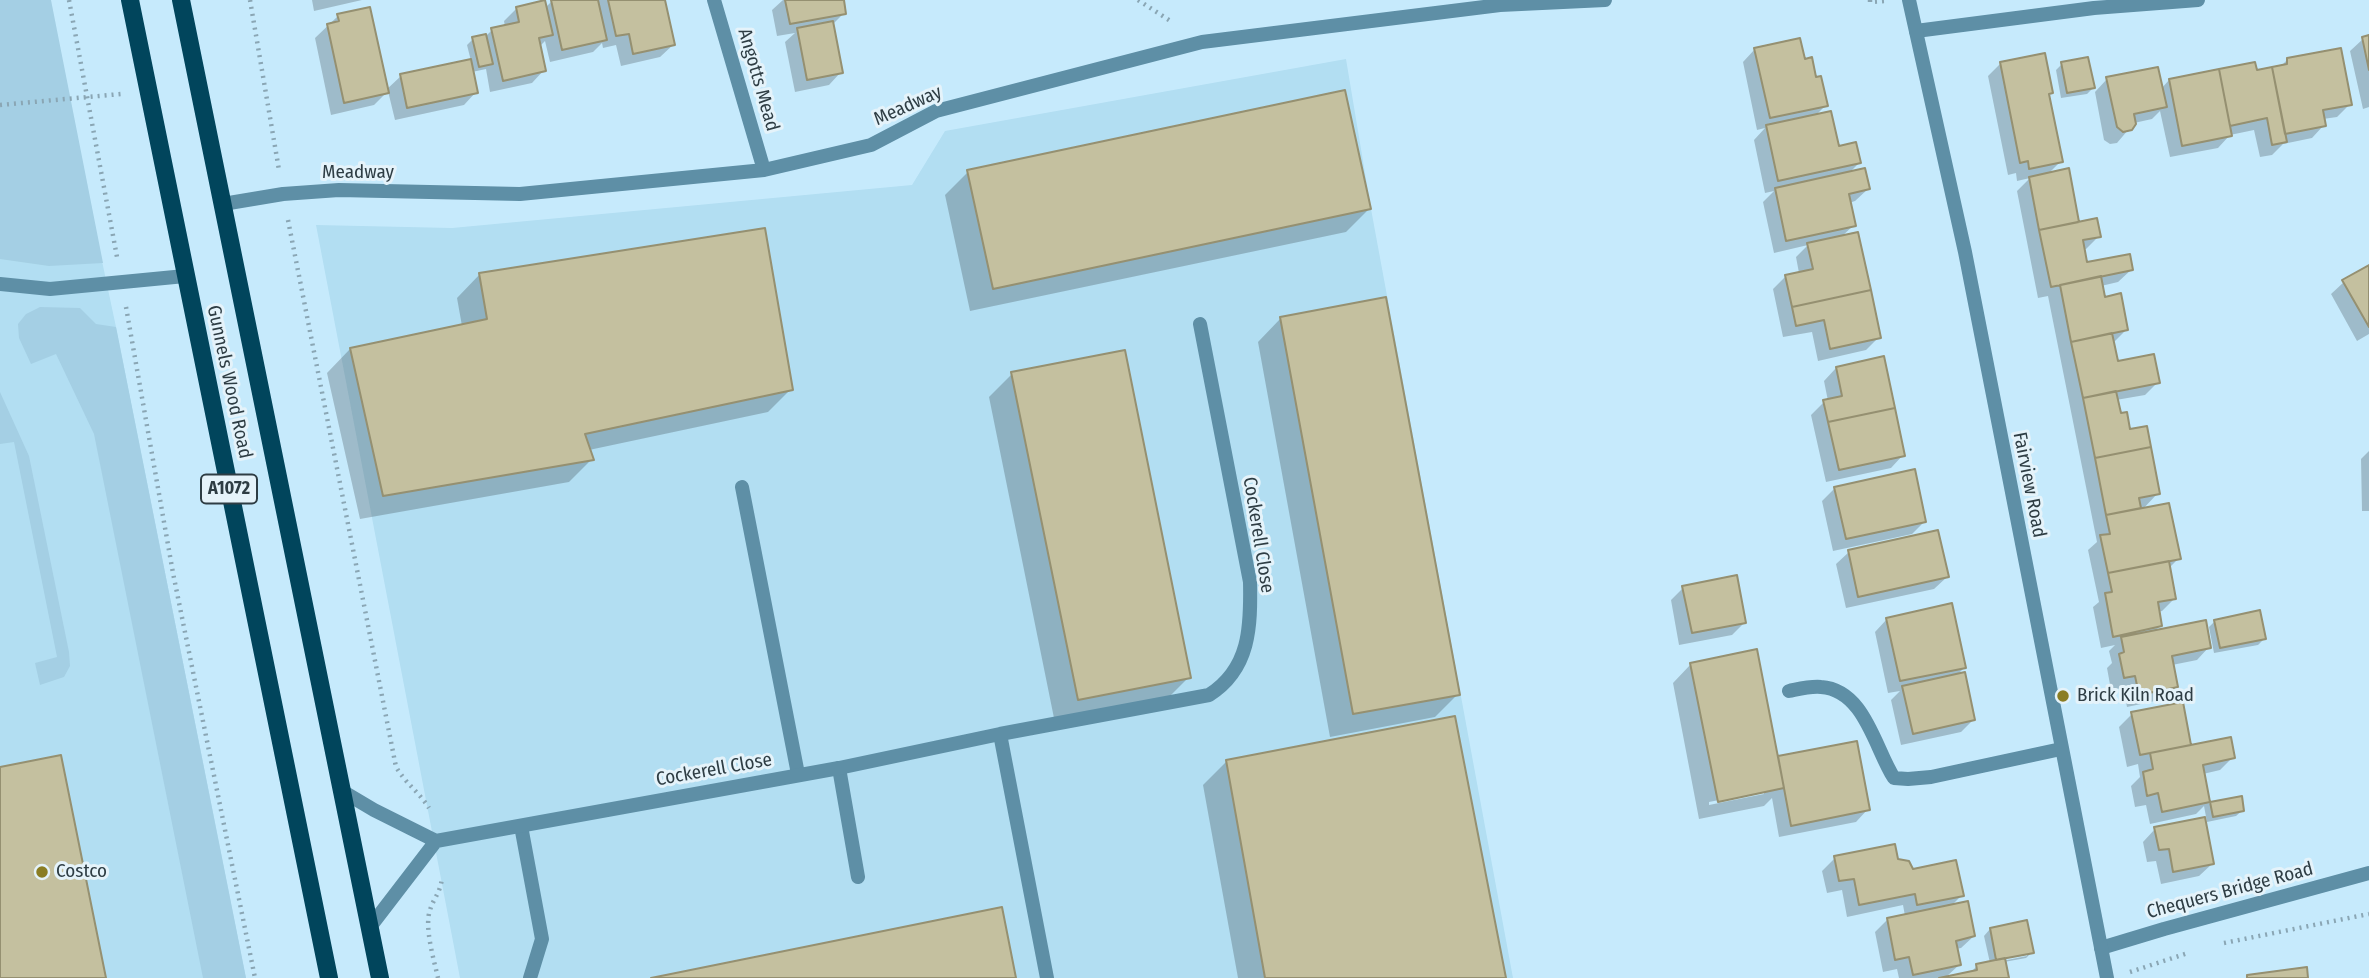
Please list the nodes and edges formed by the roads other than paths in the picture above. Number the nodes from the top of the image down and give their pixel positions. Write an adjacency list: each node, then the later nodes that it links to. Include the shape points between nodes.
1 (130, 0): 10 (main road, Gunnels Wood Road / A1072)
2 (181, 0): 9 (main road, Gunnels Wood Road / A1072)
3 (714, 0): 8 (street, Angotts Mead)
4 (1605, 0): 8 (street, Meadway, via 1500,5 1202,42 936,111 871,145)
5 (1909, 0): 7 (street, Fairview Road)
6 (2198, 0): 7 (street)
7 (1916, 31): 16 (street, Fairview Road, via 1965,252)
8 (764, 170): 9 (street, Meadway, via 520,194 340,190)
9 (223, 204): 19 (main road, Gunnels Wood Road / A1072)
10 (186, 276): 11 (street, via 50,289); 26 (main road, Gunnels Wood Road / A1072)
11 (0, 284)
12 (1200, 324): 15 (street, Cockerell Close, via 1250,582 1251,616 1237,669 1225,685 1209,695)
13 (742, 488): 18 (street)
14 (1789, 691): 16 (street, via 1825,687 1849,700 1867,724 1894,778 1931,777)
15 (1000, 734): 17 (street, Cockerell Close); 29 (street)
16 (2061, 749): 25 (street, Fairview Road)
17 (839, 768): 18 (street, Cockerell Close); 23 (street)
18 (798, 774): 20 (street, Cockerell Close)
19 (342, 791): 21 (street); 24 (main road, Gunnels Wood Road / A1072)
20 (521, 825): 21 (street, Cockerell Close); 28 (street, via 541,939)
21 (436, 841): 24 (street)
22 (2369, 873): 25 (street, Chequers Bridge Road)
23 (859, 877)
24 (370, 927): 27 (main road, Gunnels Wood Road / A1072)
25 (2101, 948): 30 (street, Fairview Road)
26 (329, 978)
27 (380, 978)
28 (530, 978)
29 (1047, 978)
30 (2107, 978)

